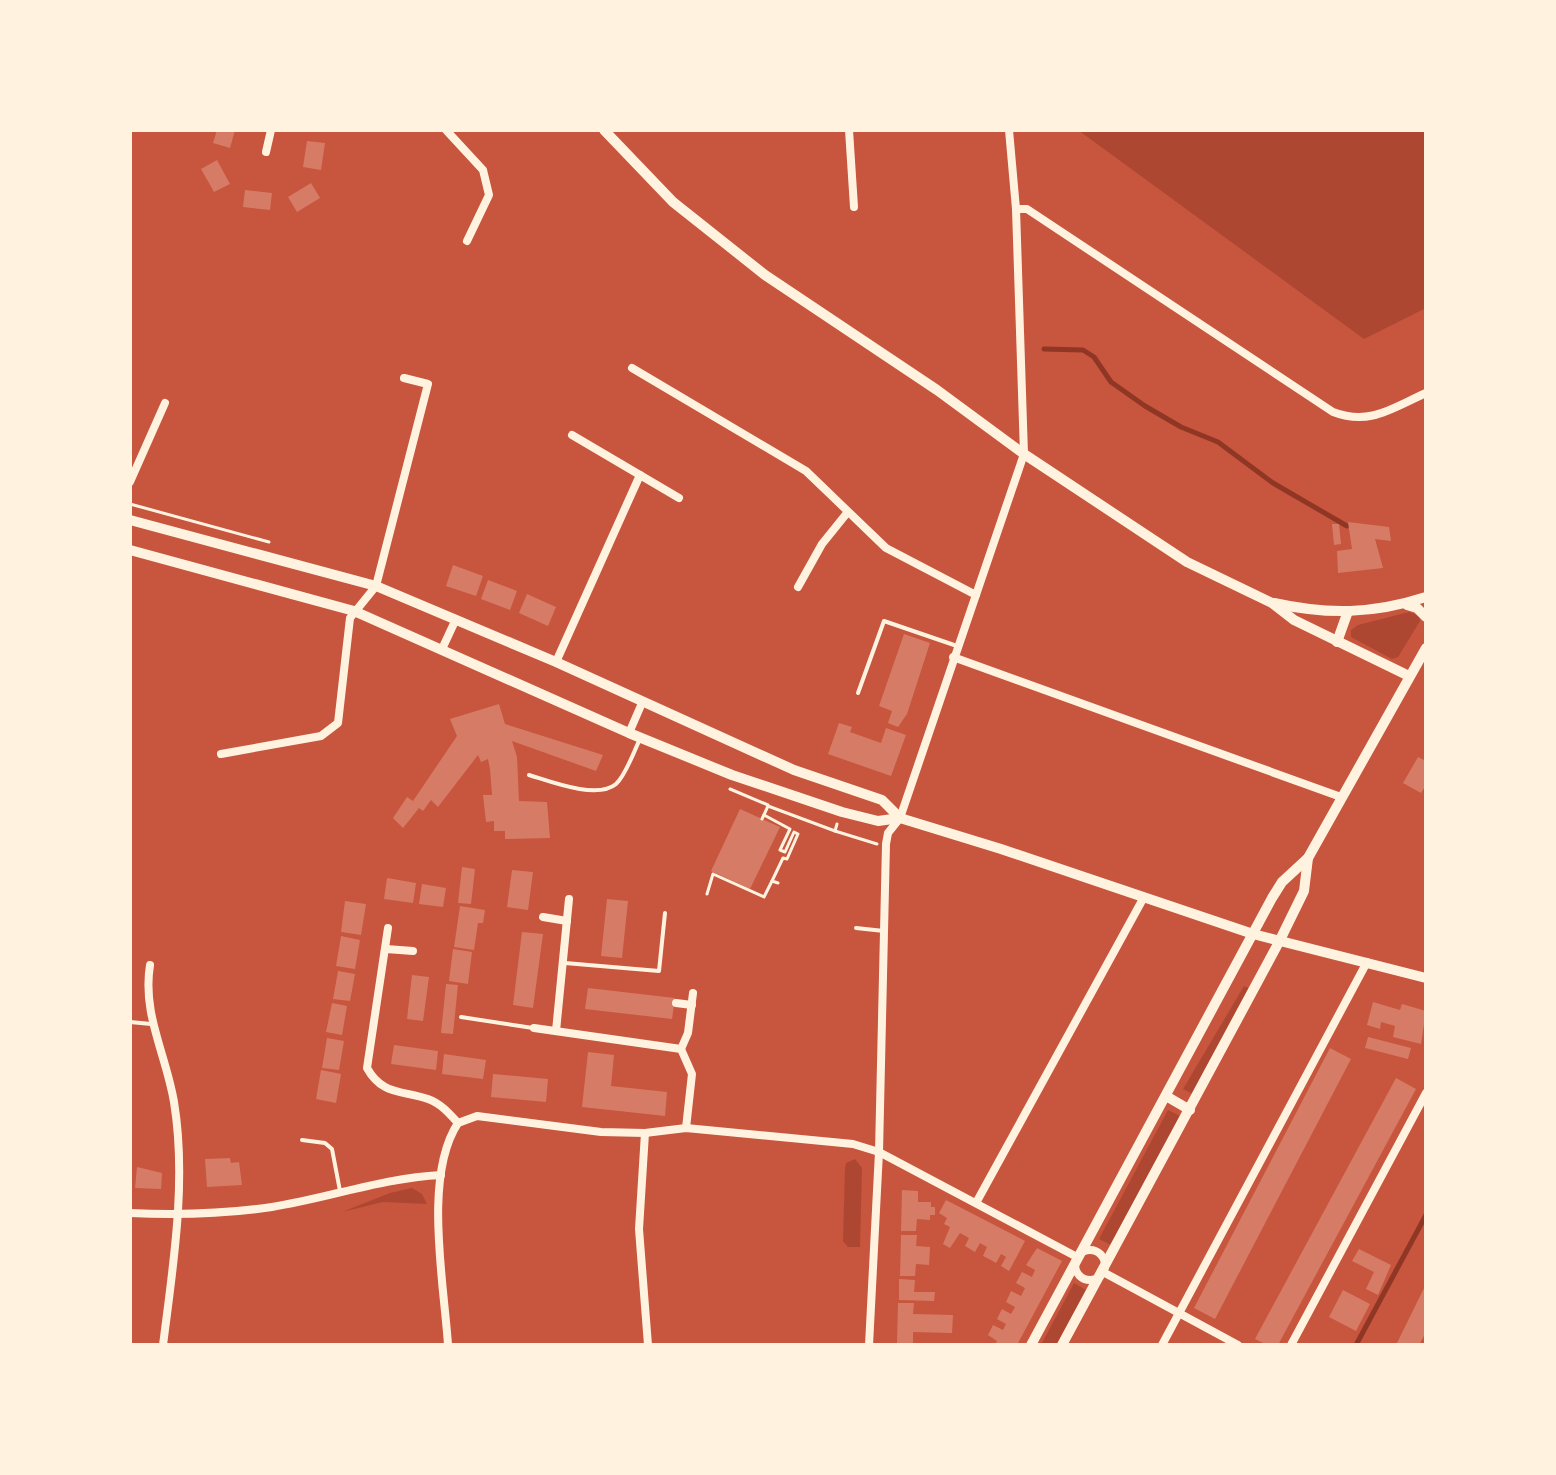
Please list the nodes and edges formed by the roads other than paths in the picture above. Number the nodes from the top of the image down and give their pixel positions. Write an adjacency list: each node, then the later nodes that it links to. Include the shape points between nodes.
1 (271, 130): 6 (street)
2 (446, 130): 9 (street, via 483,170 489,195)
3 (604, 130): 15 (street, via 673,202 765,275)
4 (849, 130): 7 (street)
5 (1009, 130): 8 (street)
6 (266, 152)
7 (854, 207)
8 (1016, 209): 12 (street, via 1027,209 1333,412 1351,419 1372,418); 15 (street)
9 (467, 241)
10 (632, 368): 19 (street, via 784,456)
11 (404, 378): 22 (street, via 428,384)
12 (1426, 393)
13 (165, 403): 17 (street)
14 (572, 435): 16 (street)
15 (1024, 454): 24 (street); 26 (street, via 1187,562)
16 (640, 475): 18 (street); 37 (street)
17 (130, 482)
18 (679, 498)
19 (847, 513): 23 (street); 24 (street, via 886,548)
20 (130, 520): 22 (street)
21 (130, 550): 28 (street)
22 (376, 586): 28 (street); 31 (street)
23 (798, 587)
24 (976, 595): 33 (street)
25 (1426, 597): 27 (street)
26 (1272, 603): 29 (street); 32 (street)
27 (1405, 604): 29 (street); 30 (street)
28 (354, 611): 35 (street); 43 (street, via 342,712 331,731)
29 (1347, 614): 32 (street)
30 (1426, 617)
31 (456, 619): 35 (street); 37 (street)
32 (1337, 642): 38 (street)
33 (957, 646): 36 (street); 39 (lane, via 884,621)
34 (1426, 648): 38 (street)
35 (442, 649): 41 (street)
36 (953, 657): 45 (street); 46 (street)
37 (556, 662): 40 (street)
38 (1409, 676): 45 (street)
39 (858, 693)
40 (642, 703): 41 (street); 46 (street, via 794,770 882,800)
41 (629, 733): 42 (street)
42 (641, 738): 44 (lane, via 617,784 604,789 572,788); 46 (street, via 842,812 878,821)
43 (221, 754)
44 (529, 775)
45 (1341, 797): 47 (street)
46 (900, 818): 48 (street); 55 (street, via 886,844)
47 (1308, 858): 56 (street, via 1282,882); 57 (street, via 1304,891)
48 (1144, 897): 56 (street); 83 (street)
49 (569, 899): 52 (street)
50 (665, 913): 60 (lane, via 659,971)
51 (543, 917): 52 (street)
52 (567, 921): 60 (street)
53 (388, 928): 58 (street)
54 (856, 928): 55 (lane)
55 (884, 931): 80 (street)
56 (1253, 934): 57 (street); 74 (street)
57 (1279, 942): 61 (street); 75 (street)
58 (386, 949): 59 (street); 76 (street, via 367,1068 374,1082 391,1093 429,1099)
59 (413, 951)
60 (563, 962): 71 (street)
61 (1367, 962): 63 (street); 88 (street)
62 (150, 965): 69 (street)
63 (1426, 978)
64 (693, 993): 66 (street)
65 (676, 1003): 66 (street)
66 (692, 1005): 72 (street)
67 (461, 1017): 70 (lane)
68 (130, 1022): 69 (lane)
69 (151, 1024): 85 (street, via 174,1101)
70 (534, 1028): 71 (street)
71 (556, 1031): 72 (street)
72 (681, 1049): 77 (street, via 692,1074)
73 (1426, 1093): 97 (street)
74 (1166, 1096): 75 (street); 86 (street)
75 (1190, 1110): 87 (street)
76 (458, 1123): 78 (street, via 477,1116); 81 (street)
77 (686, 1128): 78 (street); 80 (street, via 853,1144)
78 (645, 1133): 91 (street, via 639,1229)
79 (302, 1140): 82 (lane, via 332,1149)
80 (879, 1152): 83 (street); 92 (street)
81 (441, 1175): 82 (street, via 401,1177); 90 (street)
82 (340, 1191): 85 (street, via 272,1207)
83 (976, 1203): 86 (street)
84 (130, 1213): 85 (street)
85 (177, 1215): 89 (street)
86 (1077, 1257): 87 (street, via 1080,1276 1090,1279); 87 (street, via 1084,1251 1098,1252 1104,1259); 93 (street)
87 (1103, 1272): 88 (street); 94 (street)
88 (1179, 1315): 95 (street); 96 (street)
89 (163, 1345)
90 (448, 1345)
91 (648, 1345)
92 (869, 1345)
93 (1031, 1345)
94 (1062, 1345)
95 (1162, 1345)
96 (1238, 1345)
97 (1291, 1345)

